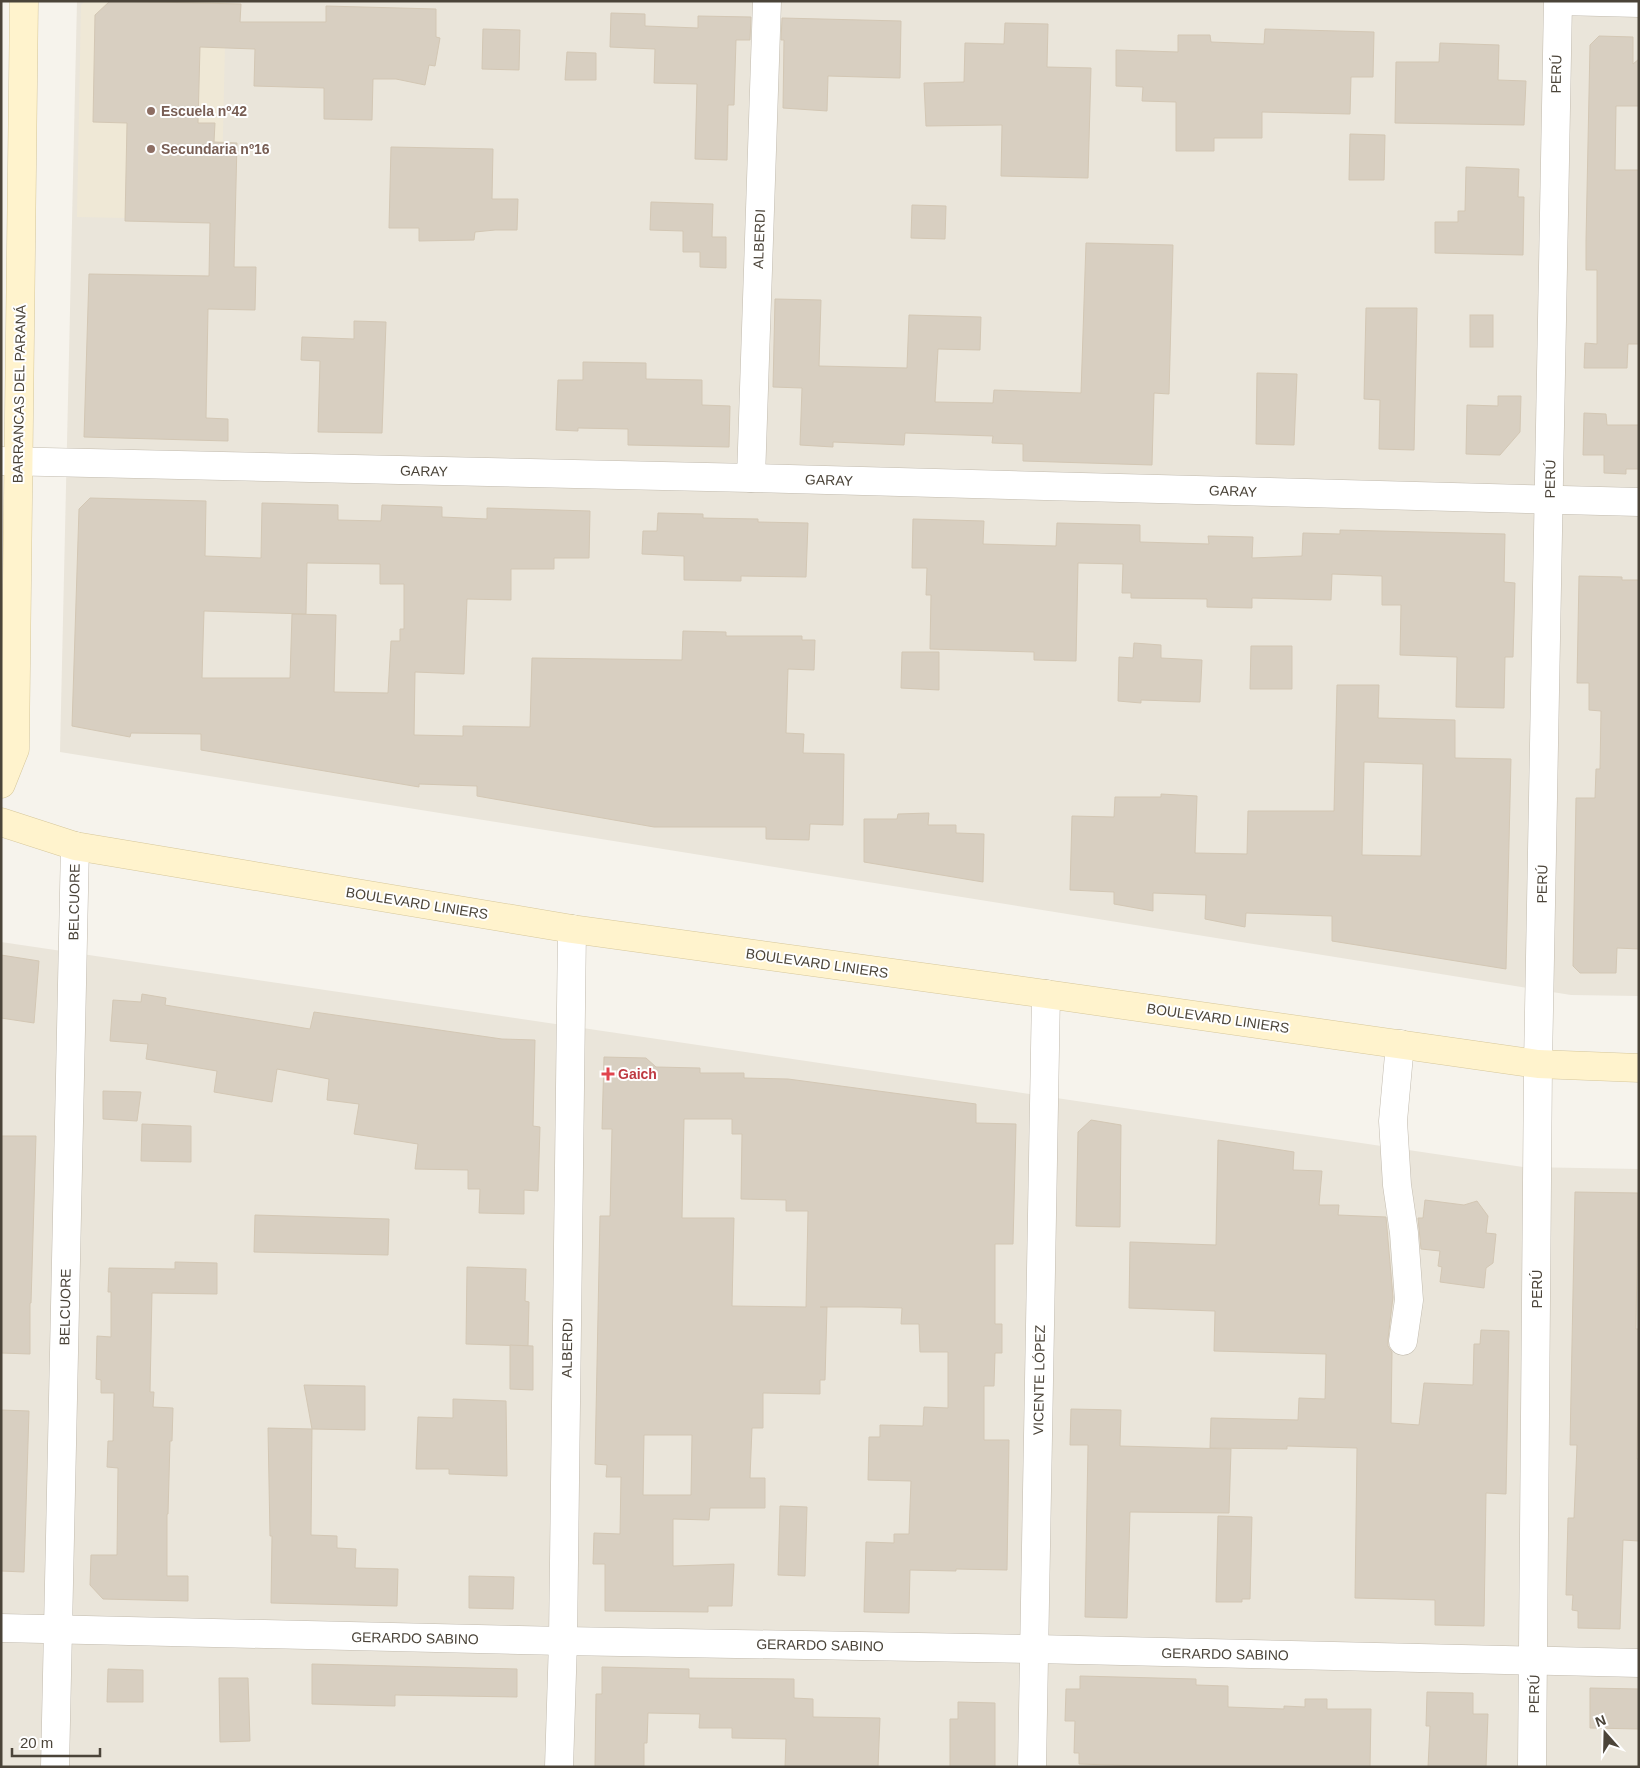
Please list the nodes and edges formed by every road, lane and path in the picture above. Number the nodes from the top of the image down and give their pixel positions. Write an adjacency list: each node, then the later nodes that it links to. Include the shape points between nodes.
1 (24, 1): 5 (main road, BARRANCAS DEL PARANÁ)
2 (767, 1): 6 (street, ALBERDI)
3 (1559, 1): 4 (street); 7 (street, PERÚ)
4 (1639, 3)
5 (10, 462): 6 (street, GARAY); 9 (main road, BARRANCAS DEL PARANÁ, via 15,749)
6 (751, 478): 7 (street, GARAY)
7 (1549, 500): 8 (street, GARAY); 15 (street, PERÚ)
8 (1639, 502)
9 (1, 784)
10 (1, 822): 11 (main road, BOULEVARD LINIERS)
11 (75, 846): 12 (main road, BOULEVARD LINIERS); 19 (street, BELCUORE)
12 (572, 929): 13 (main road, BOULEVARD LINIERS); 20 (street, ALBERDI)
13 (1046, 994): 14 (main road, BOULEVARD LINIERS); 21 (street, VICENTE LÓPEZ)
14 (1400, 1044): 15 (main road, BOULEVARD LINIERS); 17 (street, via 1393,1121 1409,1300)
15 (1538, 1064): 16 (main road, BOULEVARD LINIERS); 22 (street, PERÚ)
16 (1639, 1068)
17 (1403, 1340)
18 (1, 1628): 19 (street, GERARDO SABINO)
19 (58, 1629): 20 (street, GERARDO SABINO); 24 (street, BELCUORE)
20 (563, 1641): 21 (street, GERARDO SABINO); 25 (street, ALBERDI)
21 (1035, 1649): 22 (street, GERARDO SABINO); 26 (street, VICENTE LÓPEZ)
22 (1534, 1662): 23 (street, GERARDO SABINO); 27 (street, PERÚ)
23 (1639, 1663)
24 (54, 1767)
25 (559, 1767)
26 (1032, 1767)
27 (1532, 1767)

